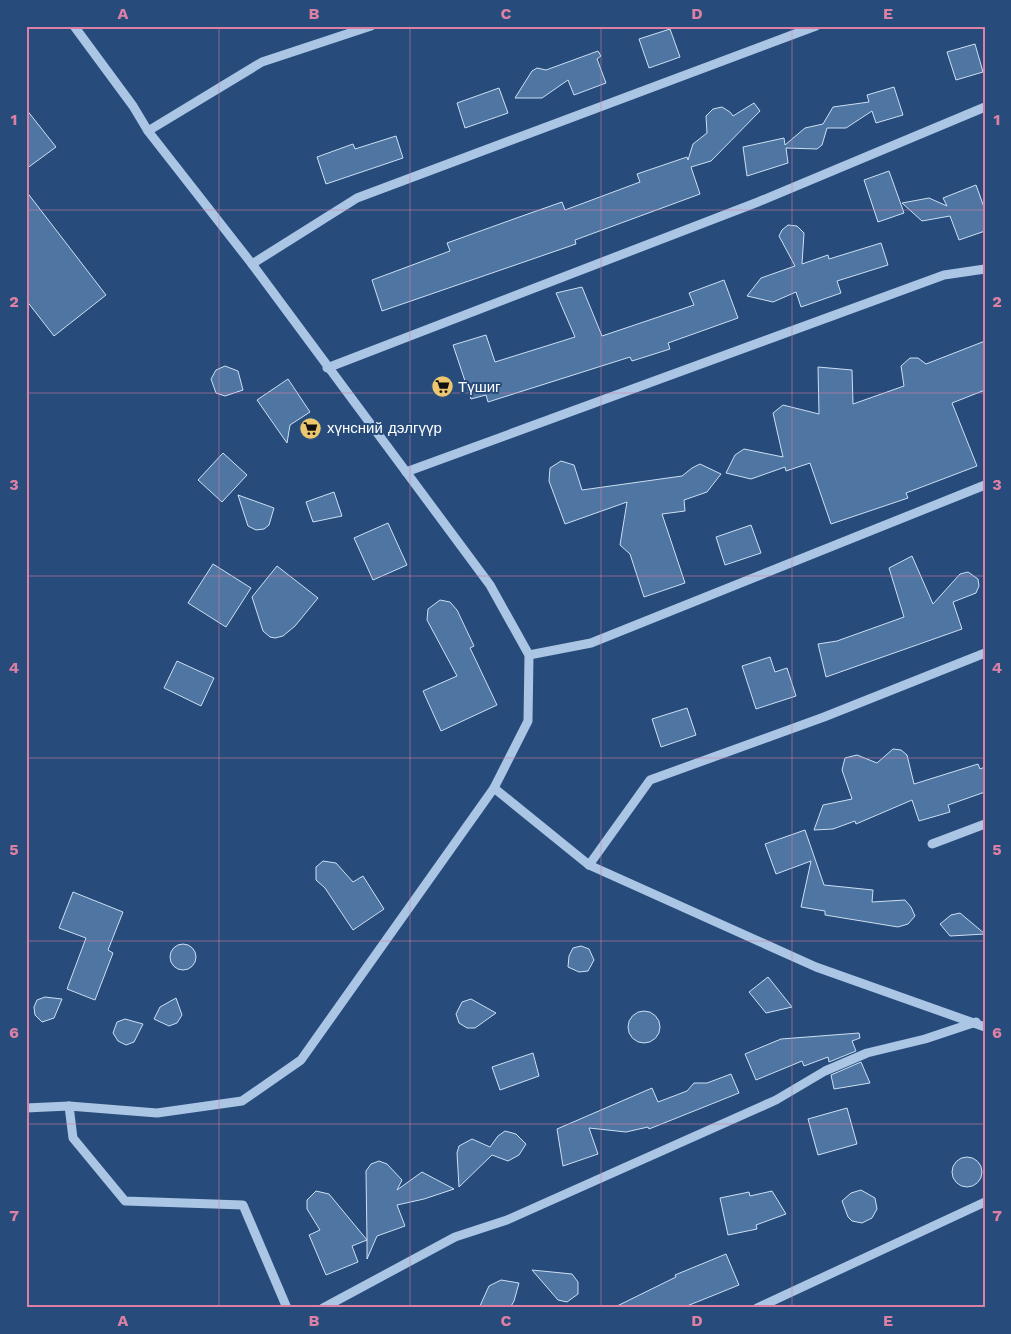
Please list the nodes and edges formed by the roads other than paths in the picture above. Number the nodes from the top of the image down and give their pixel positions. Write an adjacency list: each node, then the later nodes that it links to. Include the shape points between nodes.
1 (74, 26): 5 (street)
2 (371, 26): 5 (street, via 262,62)
3 (816, 26): 6 (street, via 357,198)
4 (985, 107): 8 (street, via 758,202)
5 (148, 131): 6 (street)
6 (252, 264): 8 (street)
7 (985, 269): 9 (street, via 944,275)
8 (327, 368): 9 (street)
9 (406, 472): 12 (street, via 490,585)
10 (985, 485): 12 (street, via 591,643)
11 (985, 654): 16 (street, via 650,780)
12 (528, 655): 13 (street, via 528,721)
13 (494, 788): 16 (street); 19 (street, via 301,1060 242,1101 157,1113)
14 (985, 824): 15 (street)
15 (932, 844)
16 (589, 865): 17 (street, via 816,967)
17 (976, 1022): 18 (street); 23 (street, via 867,1053 825,1071 776,1100 507,1220 455,1238)
18 (985, 1027)
19 (69, 1106): 20 (street); 22 (street, via 73,1138 125,1201 243,1205)
20 (26, 1108)
21 (985, 1202): 24 (street)
22 (287, 1308)
23 (323, 1308)
24 (757, 1308)

